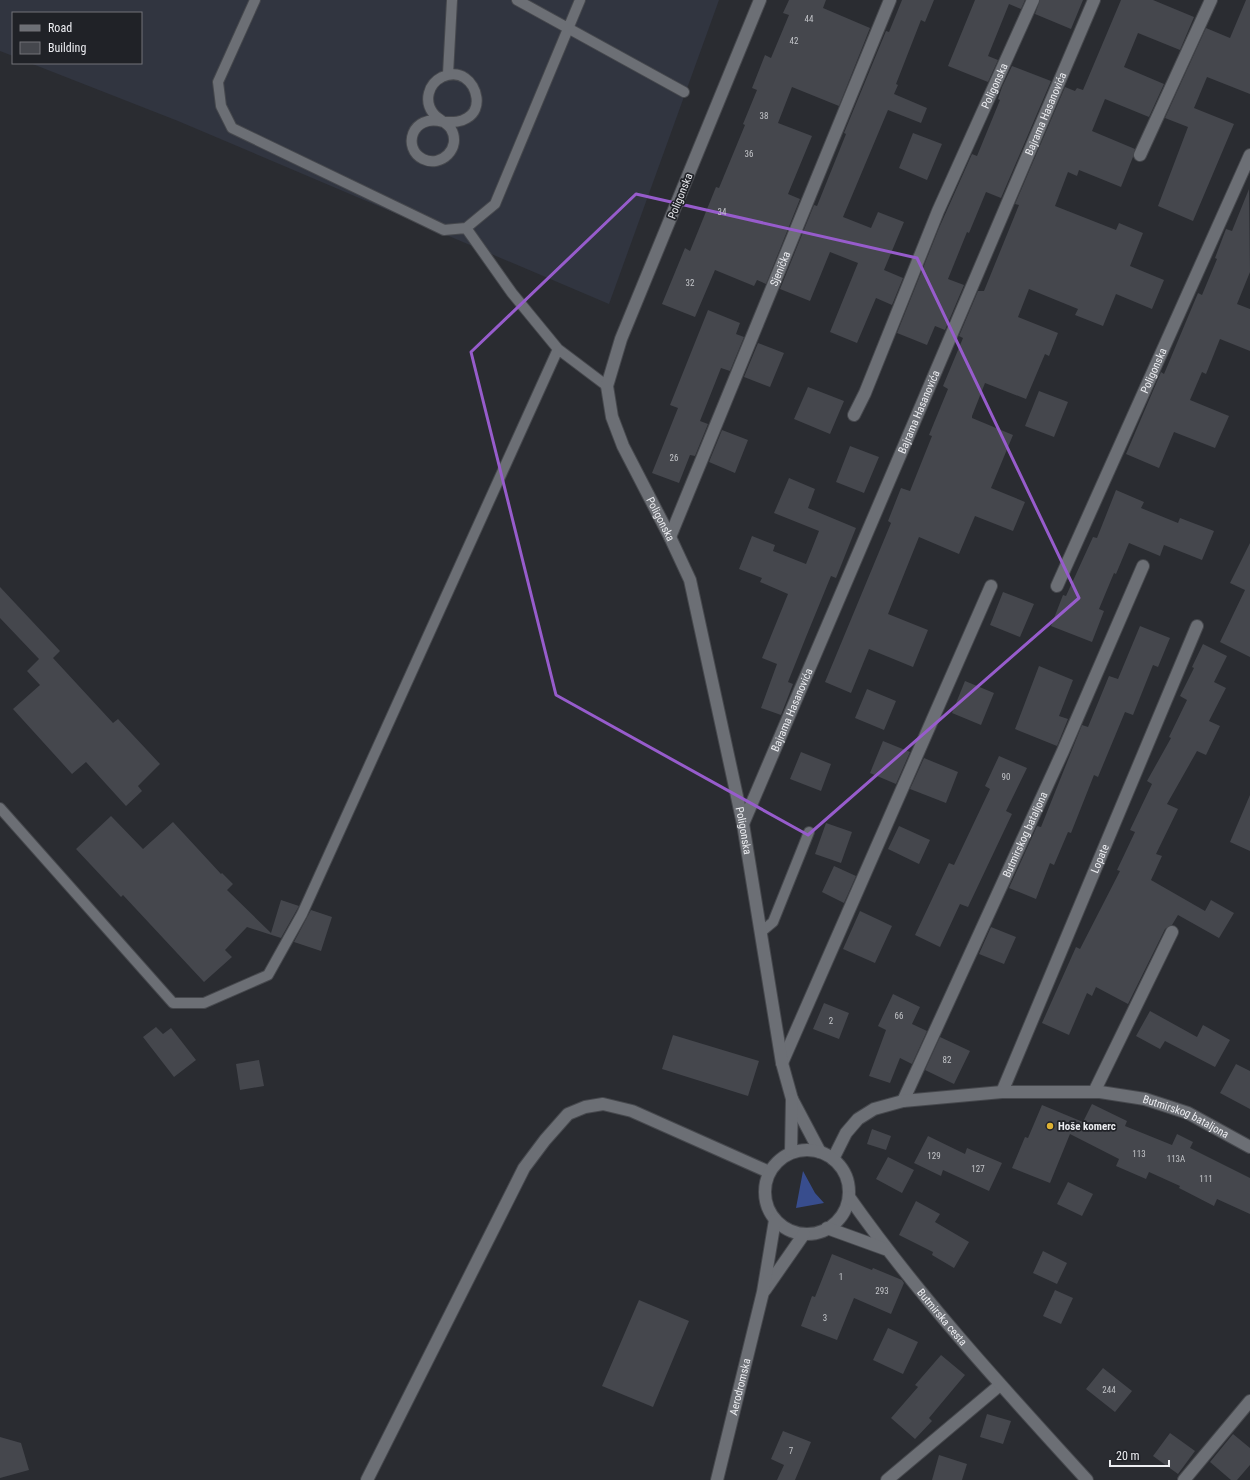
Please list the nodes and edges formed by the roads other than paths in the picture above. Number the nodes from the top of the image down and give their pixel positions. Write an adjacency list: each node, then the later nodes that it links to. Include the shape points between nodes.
1 (255, 0): 16 (lane, via 218,82 221,106 232,128 444,230)
2 (452, 0): 11 (lane)
3 (517, 0): 10 (lane)
4 (580, 0): 10 (lane)
5 (760, 0): 18 (street, Poligonska, via 621,339)
6 (890, 0): 20 (street, Sjenička)
7 (1033, 0): 19 (street, Poligonska, via 938,210)
8 (1094, 0): 26 (street, Bajrama Hasanovića)
9 (1211, 0): 14 (street)
10 (568, 30): 12 (lane); 16 (lane, via 495,204)
11 (448, 74): 13 (lane, via 437,80 430,90 428,102 433,114); 13 (lane, via 461,75 472,82 477,94 476,107 468,117 456,122)
12 (684, 92)
13 (443, 122): 13 (lane, via 453,134 452,151 444,159 434,162 422,159 414,152 414,130 422,122 432,119)
14 (1140, 155)
15 (1250, 155): 23 (street, Poligonska)
16 (466, 228): 17 (lane, via 512,293)
17 (558, 349): 18 (lane); 25 (lane, via 302,914 268,975 204,1003 173,1003)
18 (607, 386): 20 (street, Poligonska, via 612,417 623,446)
19 (854, 415)
20 (670, 537): 26 (street, Poligonska, via 690,580)
21 (1143, 566): 34 (street, Butmirskog bataljona, via 1063,751)
22 (991, 586): 30 (street)
23 (1057, 586)
24 (1197, 626): 31 (street, Lopate)
25 (0, 808)
26 (743, 824): 28 (street, Poligonska)
27 (809, 832): 28 (lane, via 773,922)
28 (761, 932): 30 (street, Poligonska)
29 (1172, 932): 32 (street)
30 (782, 1063): 33 (street, Poligonska)
31 (1002, 1092): 32 (street, Butmirskog bataljona); 34 (street, Butmirskog bataljona)
32 (1094, 1092): 35 (street, Butmirskog bataljona, via 1145,1099 1188,1113)
33 (792, 1099): 36 (street, Poligonska); 37 (street, Poligonska)
34 (903, 1101): 38 (street, Butmirskog bataljona, via 874,1109 858,1119 846,1133)
35 (1250, 1147)
36 (791, 1152): 37 (street); 39 (street, via 779,1160)
37 (820, 1152): 38 (street)
38 (833, 1159): 40 (street, via 843,1170 848,1183)
39 (769, 1172): 41 (street, via 765,1186 765,1201); 48 (street, via 632,1111 603,1104 585,1107 568,1114 524,1168)
40 (849, 1197): 42 (street, via 837,1221); 44 (street, Butmirska cesta)
41 (775, 1220): 43 (street, via 792,1231); 45 (street, Aerodromska)
42 (827, 1228): 43 (street, via 816,1233); 44 (street, Butmirska cesta)
43 (804, 1234): 45 (street, Aerodromska)
44 (885, 1249): 46 (street, Butmirska cesta)
45 (763, 1292): 49 (street, Aerodromska)
46 (1000, 1385): 50 (street); 51 (street, Butmirska cesta)
47 (1250, 1400): 52 (street)
48 (367, 1480)
49 (717, 1480)
50 (887, 1480)
51 (1087, 1480)
52 (1184, 1480)

